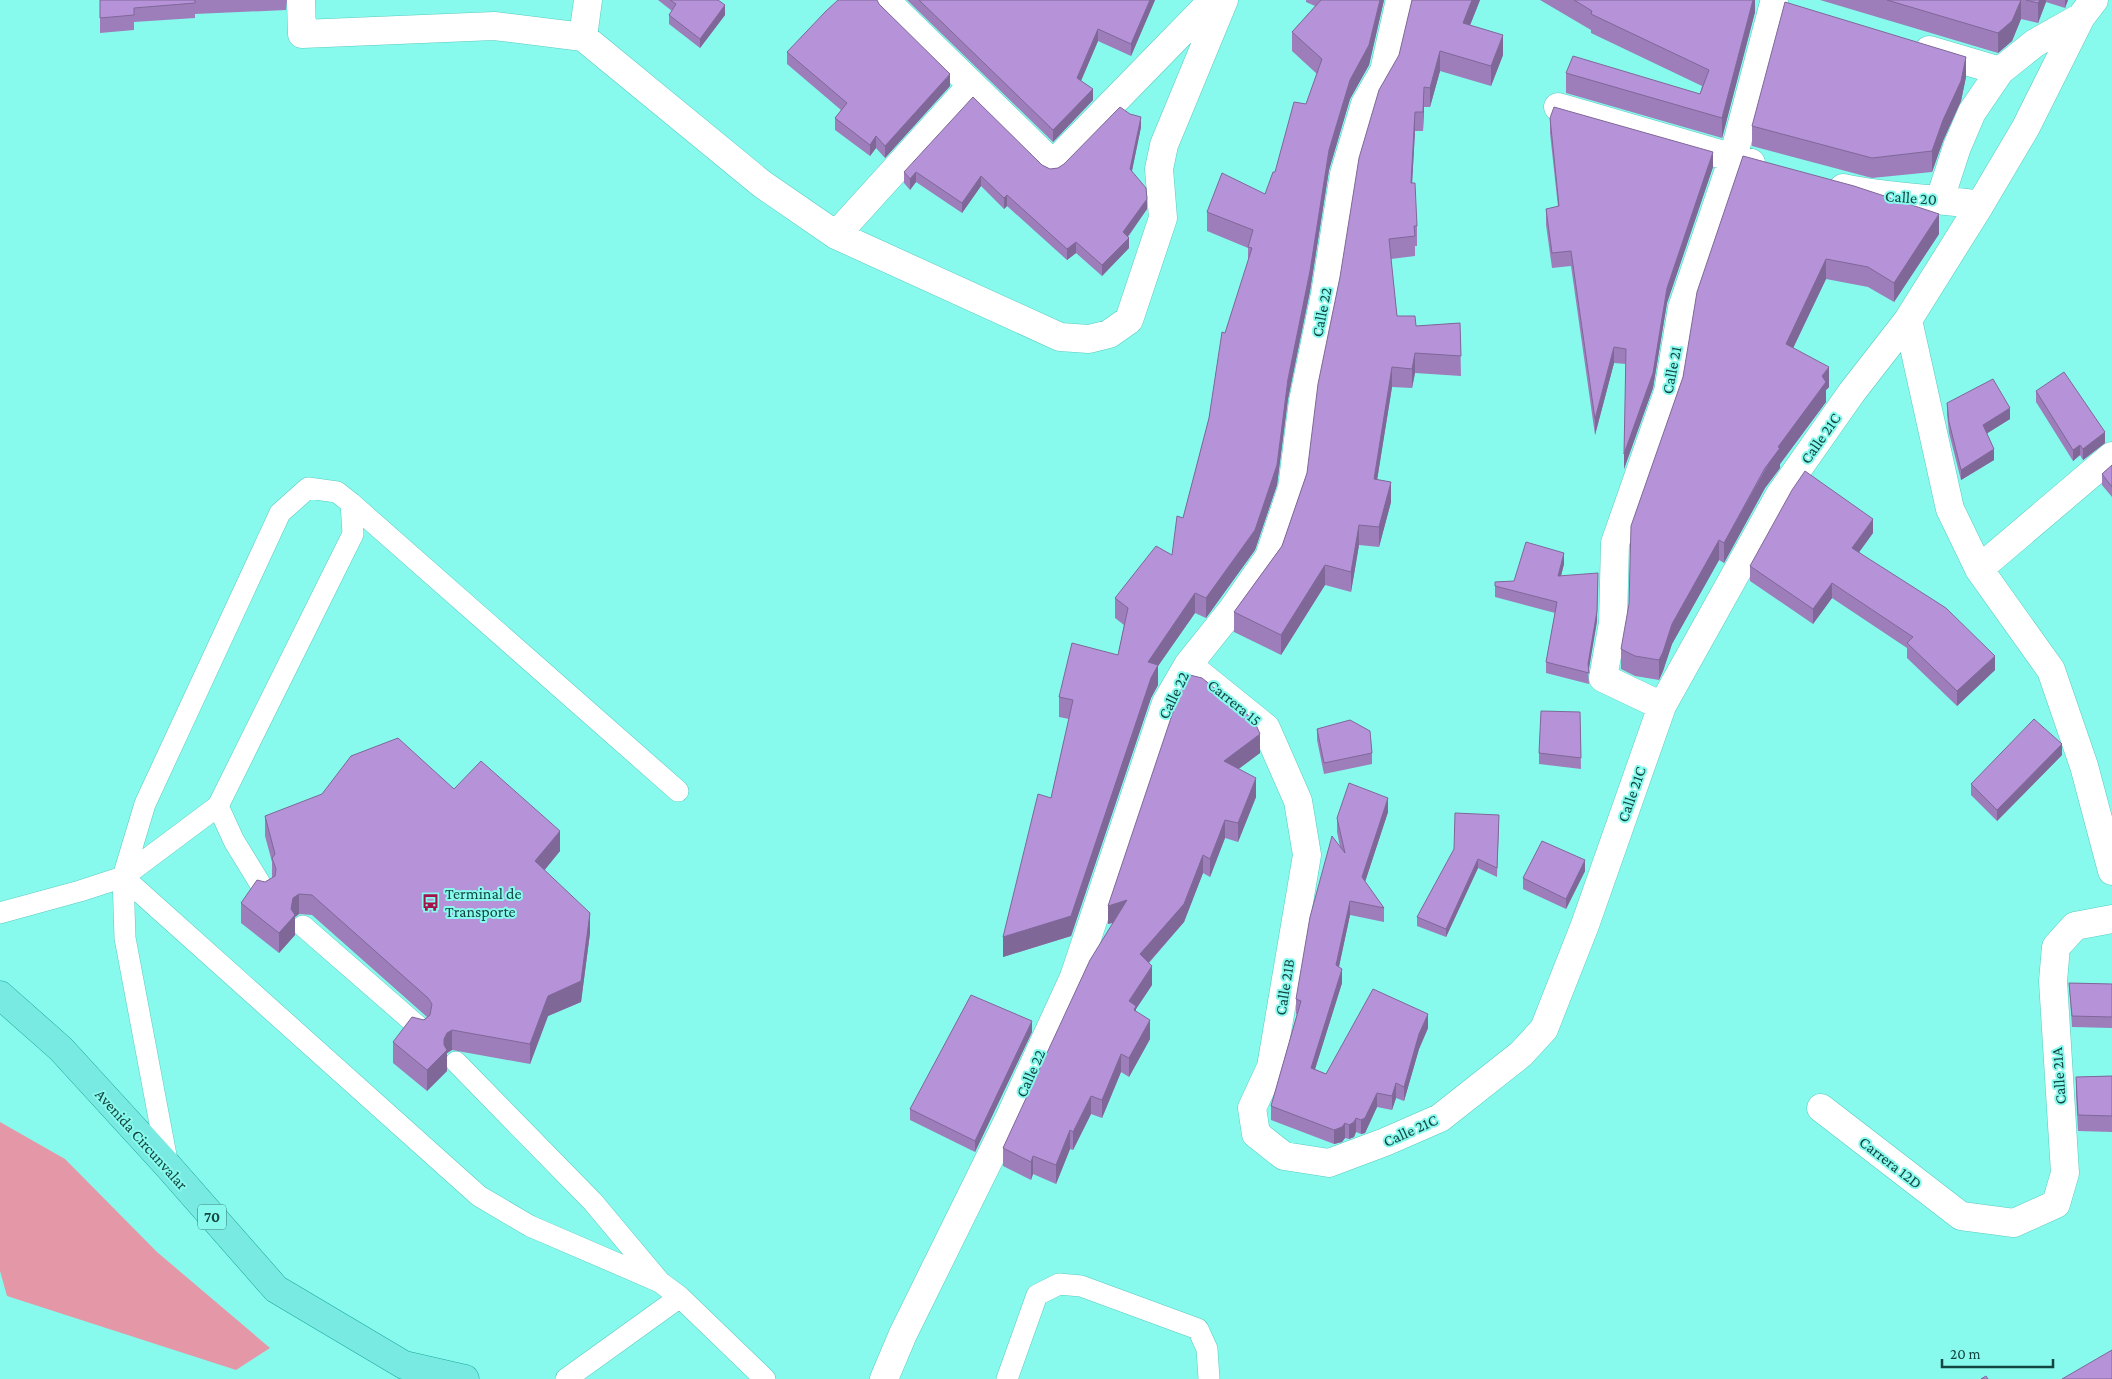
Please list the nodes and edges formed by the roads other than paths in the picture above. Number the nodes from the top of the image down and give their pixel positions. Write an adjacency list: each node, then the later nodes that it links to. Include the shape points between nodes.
1 (301, 0): 9 (street, via 302,34 494,26)
2 (588, 0): 9 (street)
3 (1213, 0): 12 (street, via 1053,164)
4 (1224, 0): 19 (street, via 1164,145 1159,169 1163,218 1128,320 1109,334 1089,339 1060,337)
5 (1400, 0): 24 (street, Calle 22, via 1384,71 1365,104 1344,174 1326,294 1303,401 1292,488 1270,557)
6 (1778, 4): 14 (street, Calle 21)
7 (890, 5): 12 (street)
8 (2087, 8): 11 (street); 18 (street, via 2026,127)
9 (583, 37): 19 (street, via 762,184)
10 (1906, 43): 11 (street)
11 (2000, 71): 17 (street, via 1972,112)
12 (972, 85): 19 (street)
13 (1558, 107): 14 (street)
14 (1733, 158): 15 (street); 25 (street, Calle 21, via 1682,308 1668,392 1615,543 1613,623 1604,678)
15 (1778, 171)
16 (1823, 183): 17 (street, Calle 20, via 1870,194)
17 (1940, 199): 18 (street, Calle 20)
18 (1980, 205): 20 (street, Calle 21C)
19 (836, 235)
20 (1908, 320): 23 (street, via 1950,509); 25 (street, Calle 21C, via 1852,392 1779,496)
21 (2112, 456): 23 (street)
22 (351, 503): 26 (lane); 28 (lane, via 352,534); 30 (lane, via 337,492 308,488 280,513 145,804)
23 (1979, 569): 29 (street, via 2051,670 2084,766)
24 (1188, 665): 27 (street, Carrera 15, via 1266,728); 47 (street, Calle 22, via 1166,703 1074,977)
25 (1662, 706): 39 (street, Calle 21C, via 1585,925 1544,1029 1521,1054 1440,1118 1329,1163)
26 (678, 791)
27 (1298, 801): 39 (street, Calle 21B, via 1307,855 1271,1067 1252,1108 1256,1134)
28 (218, 806): 30 (lane); 31 (lane, via 234,841)
29 (2112, 871)
30 (123, 876): 32 (lane); 40 (lane, via 125,938); 42 (lane, via 479,1196 530,1226)
31 (264, 890)
32 (0, 913)
33 (2112, 919): 41 (street, Calle 21A, via 2075,926 2056,947 2052,981 2064,1173 2056,1204 2014,1223)
34 (303, 926): 36 (lane)
35 (0, 995): 40 (main road, Avenida Circunvalar / 70, via 61,1049)
36 (420, 1028)
37 (456, 1062): 42 (lane, via 592,1202)
38 (1821, 1108): 41 (street, Carrera 12D)
39 (1284, 1156)
40 (168, 1166): 44 (main road, Avenida Circunvalar / 70, via 276,1289 404,1365)
41 (1961, 1216)
42 (660, 1282): 43 (lane)
43 (680, 1297): 45 (lane); 46 (lane)
44 (465, 1379)
45 (566, 1379)
46 (765, 1379)
47 (884, 1379)
48 (1007, 1379): 49 (lane, via 1037,1294 1059,1284 1081,1286 1198,1329 1208,1349)
49 (1209, 1379)

